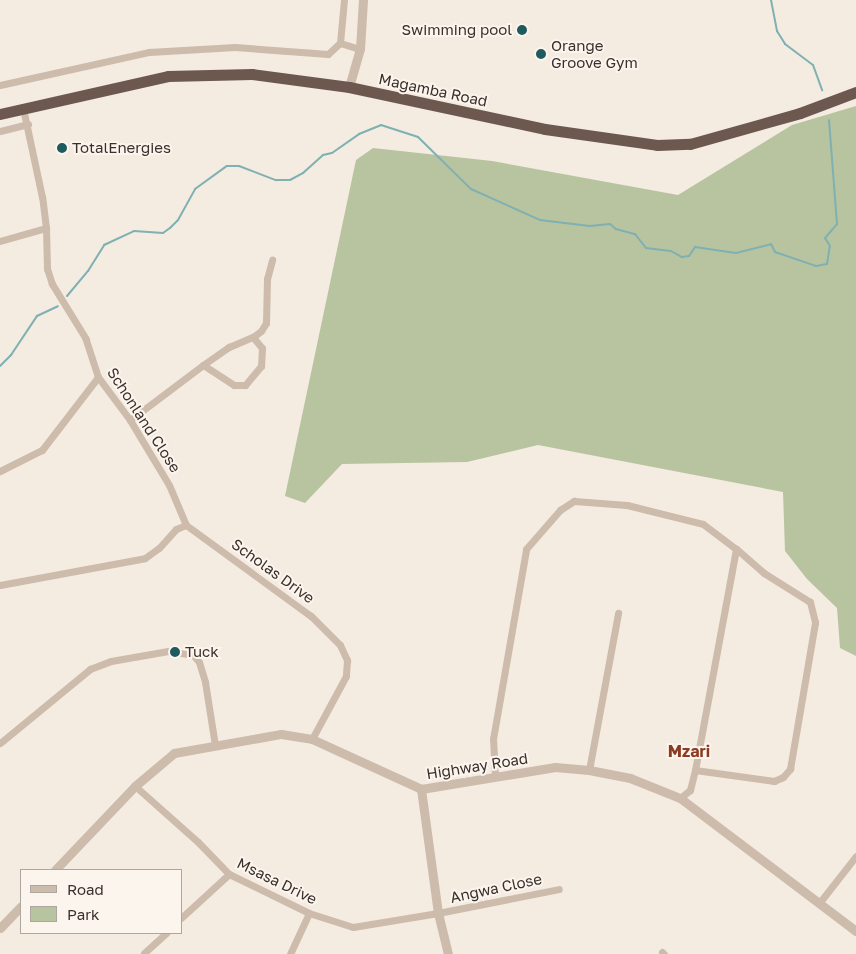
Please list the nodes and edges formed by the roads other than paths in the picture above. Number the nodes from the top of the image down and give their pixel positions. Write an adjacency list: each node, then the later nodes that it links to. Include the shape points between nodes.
1 (344, 0): 3 (street)
2 (363, 0): 4 (street)
3 (340, 43): 4 (street); 5 (street, via 328,54 235,47 149,52)
4 (360, 49): 6 (street)
5 (0, 84)
6 (349, 87): 7 (highway, Magamba Road, via 545,129 657,145 690,144 800,113); 8 (highway, Magamba Road, via 252,74 168,76)
7 (856, 92)
8 (23, 108): 9 (highway, Magamba Road); 10 (street, Schonland Close)
9 (0, 114)
10 (28, 124): 11 (street); 12 (street, Schonland Close)
11 (0, 131)
12 (46, 228): 13 (street); 17 (street, Schonland Close, via 47,269 52,284 86,339)
13 (0, 241)
14 (272, 260): 15 (street, via 267,279 266,323)
15 (253, 337): 16 (street, via 229,347); 16 (street, via 262,348 261,366 245,385 234,385)
16 (203, 365): 18 (street)
17 (98, 377): 18 (street, Schonland Close); 19 (street, via 42,450)
18 (130, 420): 20 (street, Schonland Close, via 169,485)
19 (0, 471)
20 (186, 525): 22 (street, via 176,529 159,548 144,558); 24 (street, Scholas Drive, via 311,616 340,645 347,660 346,676)
21 (736, 549): 28 (street); 28 (street, via 764,574 810,602 815,622 790,769 774,781); 29 (street, via 704,524 627,505 574,500 560,510 526,549 493,739)
22 (0, 585)
23 (618, 613): 27 (street)
24 (312, 739): 26 (street, Highway Road, via 280,734); 31 (street, Highway Road)
25 (0, 743): 26 (street, via 90,669 110,661 168,651 193,655 199,662)
26 (216, 745): 30 (street, Highway Road, via 174,753)
27 (589, 770): 29 (street, Highway Road, via 555,767); 32 (street, Highway Road, via 630,778)
28 (695, 770): 32 (street, via 690,790)
29 (495, 776): 31 (street, Highway Road)
30 (135, 786): 34 (street, Highway Road); 35 (street, Msasa Drive)
31 (421, 789): 40 (street)
32 (680, 798): 37 (street, Highway Road)
33 (856, 856): 37 (street)
34 (56, 869)
35 (229, 874): 39 (street, Msasa Drive); 41 (street)
36 (558, 889): 40 (street, Angwa Close)
37 (820, 902): 43 (street, Highway Road)
38 (20, 907): 42 (street)
39 (309, 913): 40 (street, Msasa Drive, via 353,927); 46 (street)
40 (438, 913): 47 (street)
41 (182, 917)
42 (0, 928)
43 (856, 931)
44 (165, 934): 45 (street)
45 (144, 952)
46 (290, 954)
47 (448, 954)

